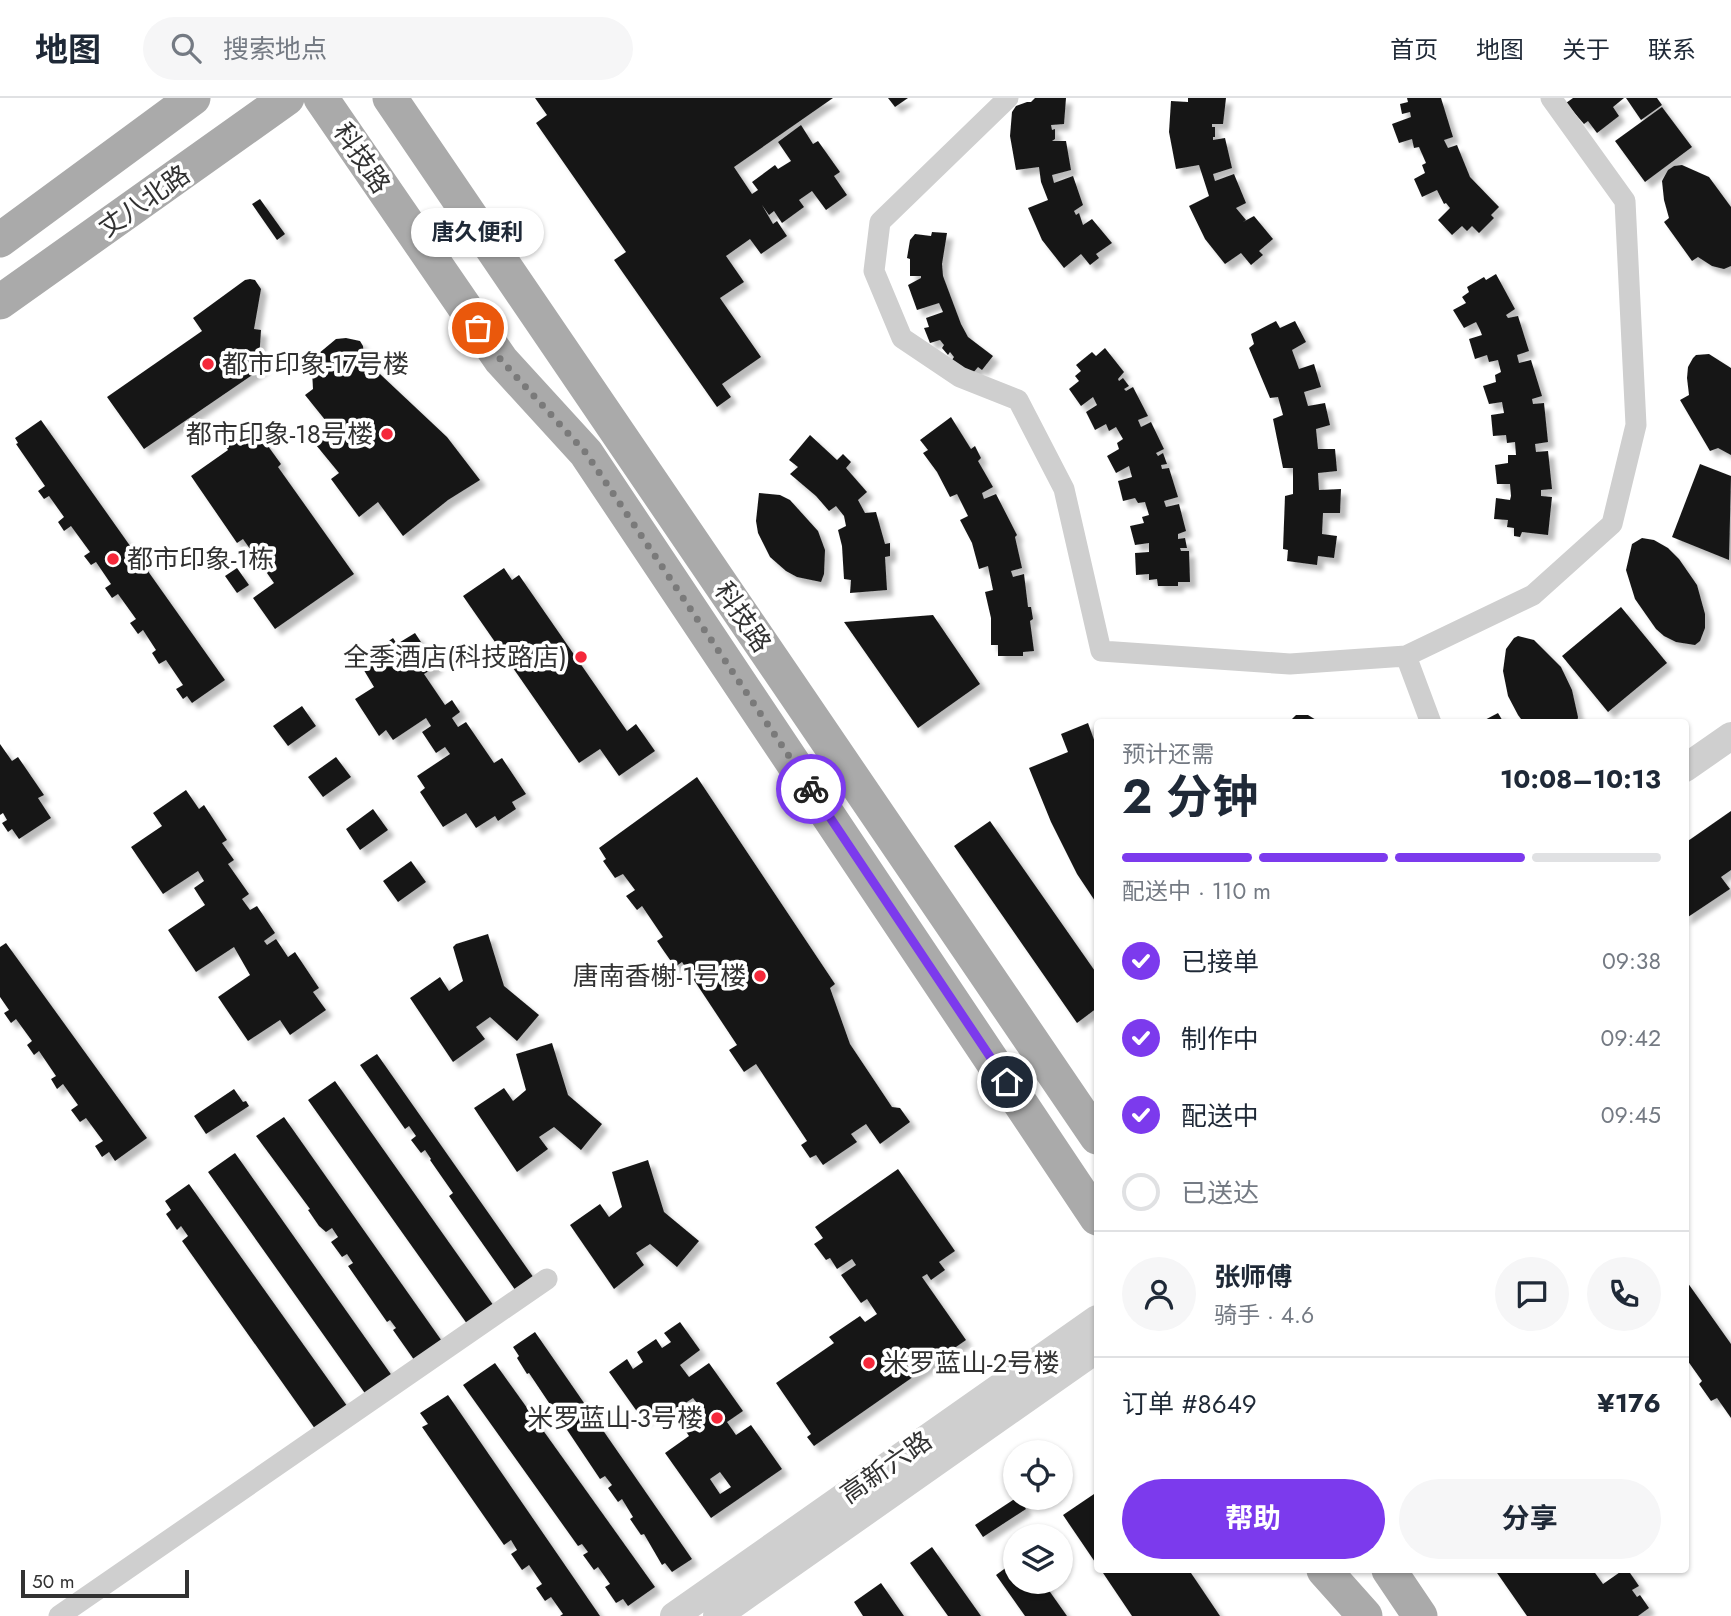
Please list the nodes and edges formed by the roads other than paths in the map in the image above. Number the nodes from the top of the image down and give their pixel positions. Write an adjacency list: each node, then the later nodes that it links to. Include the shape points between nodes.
1 (193, 98): 7 (main road, 丈八北路)
2 (287, 98): 8 (main road, 丈八北路)
3 (321, 98): 14 (main road, 科技路, via 501,360 586,453)
4 (390, 98): 13 (main road, 科技路)
5 (1008, 98): 9 (street, via 880,222 874,271 902,338 960,377 1018,400 1064,489 1101,651 1290,664)
6 (1551, 98): 9 (street, via 1625,201 1636,425 1612,524 1533,595)
7 (0, 240)
8 (0, 302)
9 (1406, 656): 10 (street)
10 (1430, 719)
11 (1731, 736): 12 (street)
12 (1689, 765)
13 (1094, 1133)
14 (1094, 1214)
15 (547, 1279): 20 (street)
16 (1094, 1321): 21 (street, 高新六路)
17 (1094, 1351): 22 (street, 高新六路)
18 (1327, 1573): 23 (main road)
19 (1391, 1573): 24 (main road)
20 (59, 1616)
21 (674, 1616)
22 (717, 1616)
23 (1365, 1616)
24 (1420, 1616)

